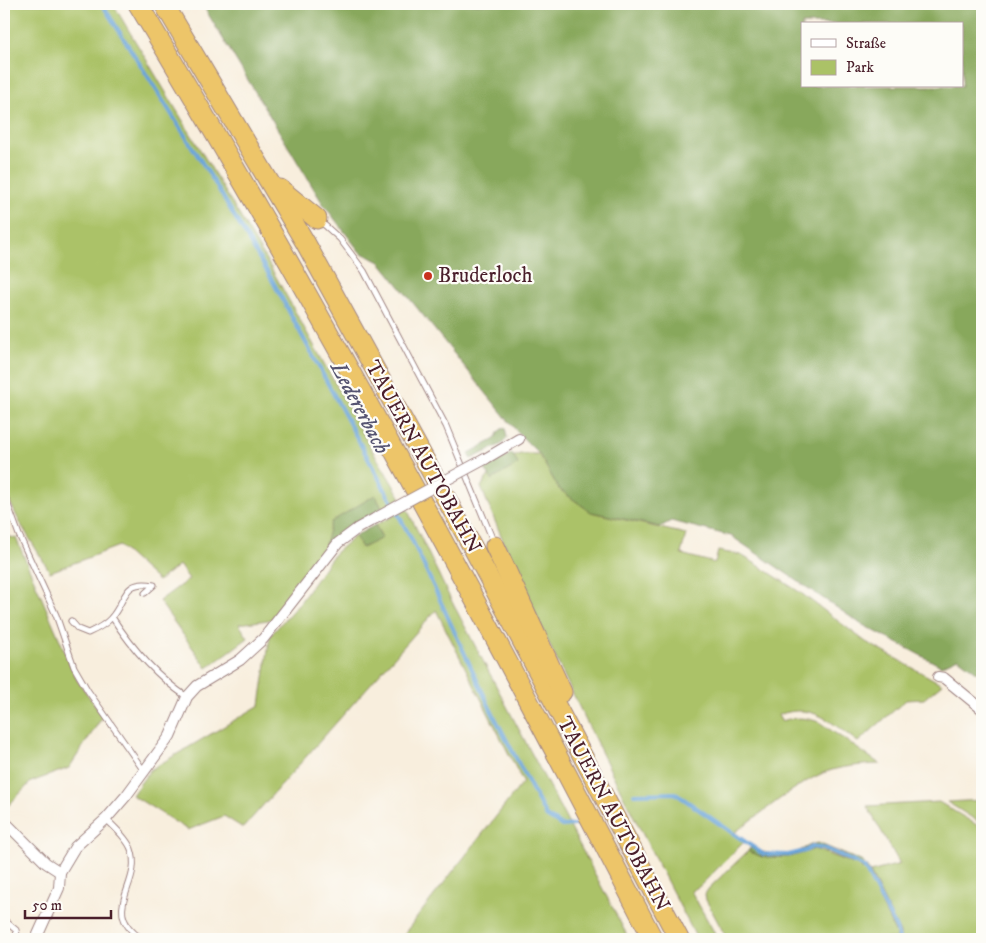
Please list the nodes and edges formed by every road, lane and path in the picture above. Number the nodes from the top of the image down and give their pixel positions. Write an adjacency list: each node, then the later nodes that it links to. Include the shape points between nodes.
1 (138, 4): 23 (highway, TAUERN AUTOBAHN, via 290,260 456,565)
2 (164, 4): 3 (highway, TAUERN AUTOBAHN)
3 (272, 185): 4 (highway, via 290,195); 14 (highway, TAUERN AUTOBAHN, via 472,546)
4 (317, 219): 7 (lane, via 340,239 364,271 446,426)
5 (519, 439): 12 (street, bridge, via 358,528 338,543 263,639 240,660 197,686)
6 (4, 494): 15 (lane, via 56,615 74,667)
7 (495, 546): 14 (highway, via 576,722)
8 (145, 593): 9 (lane, via 154,585 142,582 126,591)
9 (112, 617): 10 (lane, via 88,633); 12 (lane, via 128,642 170,686)
10 (71, 621)
11 (938, 677): 13 (street, via 944,678)
12 (187, 697): 15 (street, via 170,736)
13 (982, 708)
14 (589, 768): 24 (highway, TAUERN AUTOBAHN)
15 (144, 772): 16 (street)
16 (106, 819): 18 (street, via 75,847); 22 (lane, via 131,847 134,862 122,907 123,921 132,933)
17 (4, 821): 18 (street, via 46,863)
18 (60, 872): 21 (street, via 59,888)
19 (4, 920): 20 (lane, via 16,930)
20 (18, 939)
21 (36, 939)
22 (142, 939)
23 (653, 939)
24 (679, 939)

